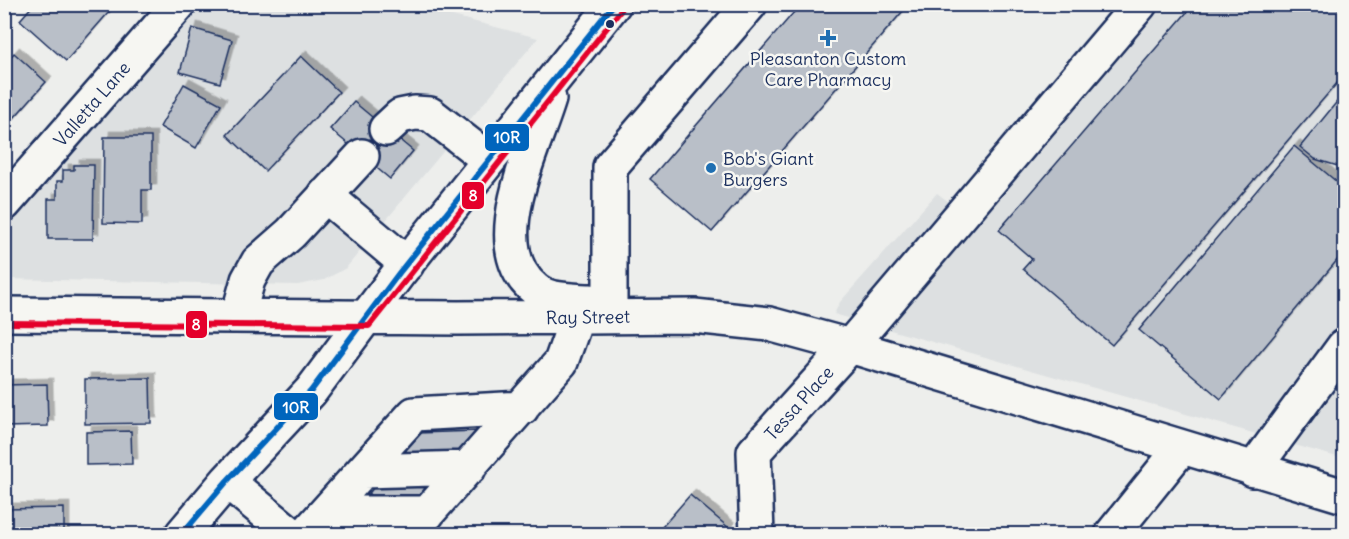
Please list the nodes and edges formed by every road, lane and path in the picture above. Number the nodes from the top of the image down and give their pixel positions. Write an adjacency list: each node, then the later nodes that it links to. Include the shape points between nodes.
1 (178, 4): 10 (street, Valletta Lane)
2 (614, 4): 5 (street)
3 (750, 4): 12 (street, via 610,167)
4 (1140, 4): 18 (street, Tessa Place)
5 (555, 78): 8 (street); 12 (street, via 511,221 511,246 520,273 537,291 561,299)
6 (386, 129): 8 (street, via 400,116 430,114)
7 (362, 156): 9 (street)
8 (489, 160): 11 (street)
9 (325, 195): 11 (street); 14 (street, via 258,262 248,280)
10 (4, 204)
11 (407, 264): 17 (street)
12 (610, 302): 15 (street, via 651,302)
13 (4, 314): 14 (street, Ray Street)
14 (238, 316): 17 (street, Ray Street)
15 (678, 316): 16 (street, Ray Street); 18 (street, Ray Street, via 769,324)
16 (577, 317): 17 (street, Ray Street); 21 (street, via 561,362)
17 (365, 318): 26 (street, via 311,391)
18 (850, 346): 22 (street, Ray Street); 32 (street, Tessa Place, via 754,452)
19 (1344, 346): 20 (street)
20 (1332, 380): 24 (street)
21 (522, 408): 23 (street); 25 (street, via 414,414)
22 (1182, 447): 24 (street, Ray Street); 33 (street)
23 (469, 468): 25 (street); 29 (street)
24 (1253, 470): 27 (street, Ray Street)
25 (363, 471): 28 (street)
26 (227, 481): 30 (street); 31 (street)
27 (1344, 496)
28 (316, 524): 29 (street)
29 (419, 524)
30 (182, 534)
31 (291, 534)
32 (757, 534)
33 (1112, 534)

